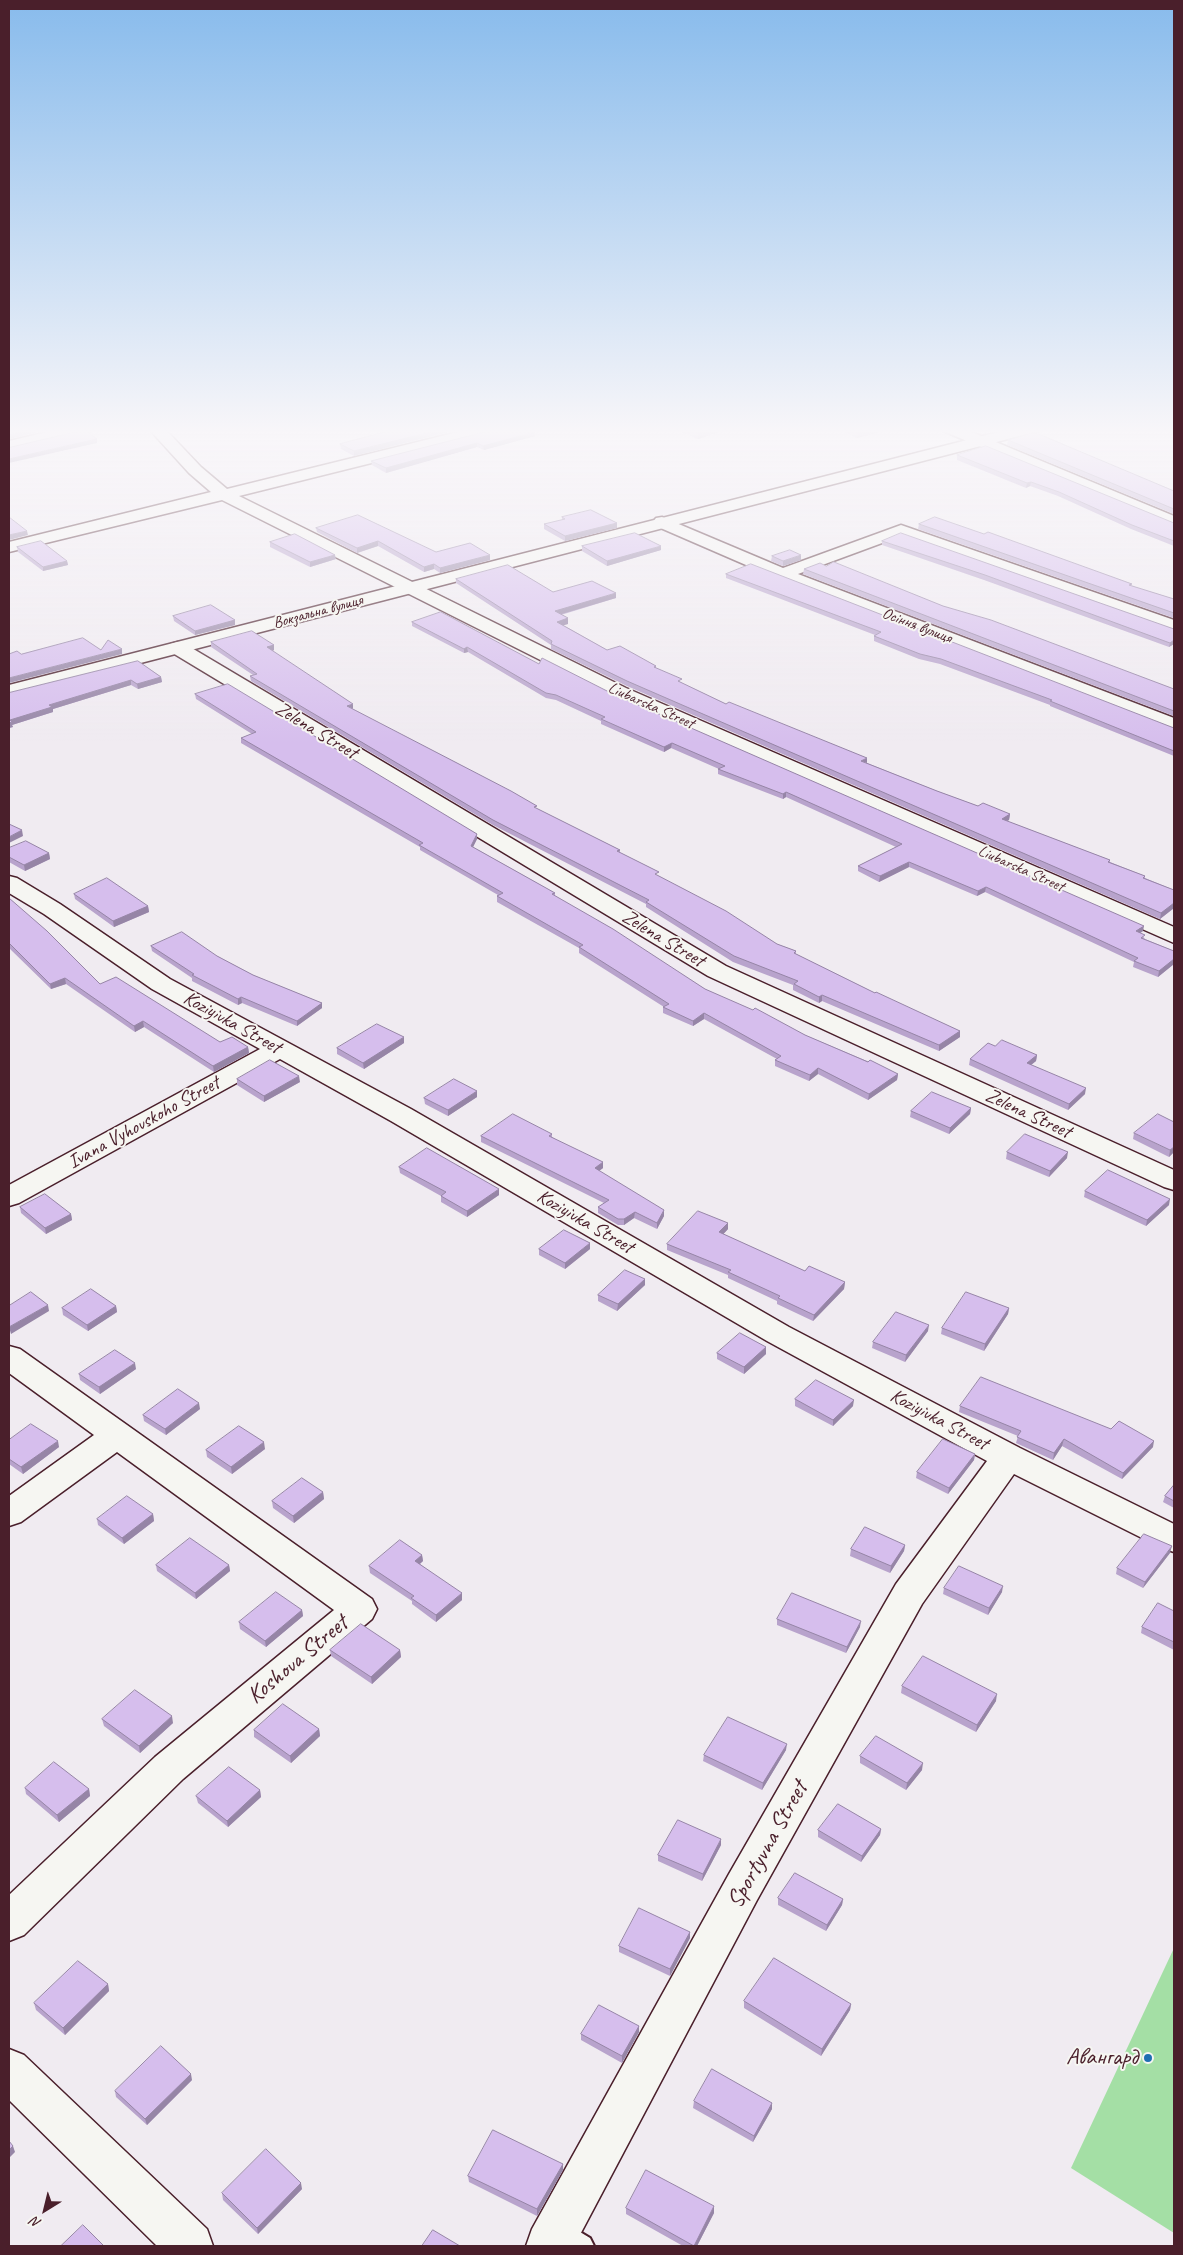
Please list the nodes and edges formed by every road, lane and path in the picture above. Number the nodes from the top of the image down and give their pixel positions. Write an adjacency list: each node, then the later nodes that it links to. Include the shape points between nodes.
1 (62, 533): 7 (street)
2 (302, 533): 9 (street, Liubarska Street)
3 (619, 533): 9 (street, Вокзальна вулиця)
4 (688, 533): 8 (street, Осіння вулиця)
5 (893, 533): 8 (street)
6 (911, 533): 10 (street)
7 (9, 546)
8 (782, 574): 13 (street, Осіння вулиця)
9 (411, 587): 11 (street, Вокзальна вулиця); 15 (street, Liubarska Street, via 619,692)
10 (1174, 626)
11 (178, 648): 12 (street, Вокзальна вулиця); 17 (street, Zelena Street, via 717,971)
12 (9, 691)
13 (1174, 725)
14 (9, 883): 16 (street, Koziyivka Street, via 161,984)
15 (1174, 936)
16 (279, 1049): 18 (street, Ivana Vyhovskoho Street); 21 (street, Koziyivka Street, via 401,1115 778,1334)
17 (1174, 1181)
18 (9, 1197)
19 (9, 1357): 20 (street, Koshova Street)
20 (117, 1435): 22 (street); 24 (street, Koshova Street, via 358,1609 169,1768)
21 (1008, 1456): 23 (street, Koziyivka Street); 26 (street, Sportyvna Street, via 909,1594 743,1887)
22 (9, 1513)
23 (1174, 1539)
24 (9, 1922)
25 (9, 2070): 27 (street)
26 (563, 2241)
27 (190, 2246)

